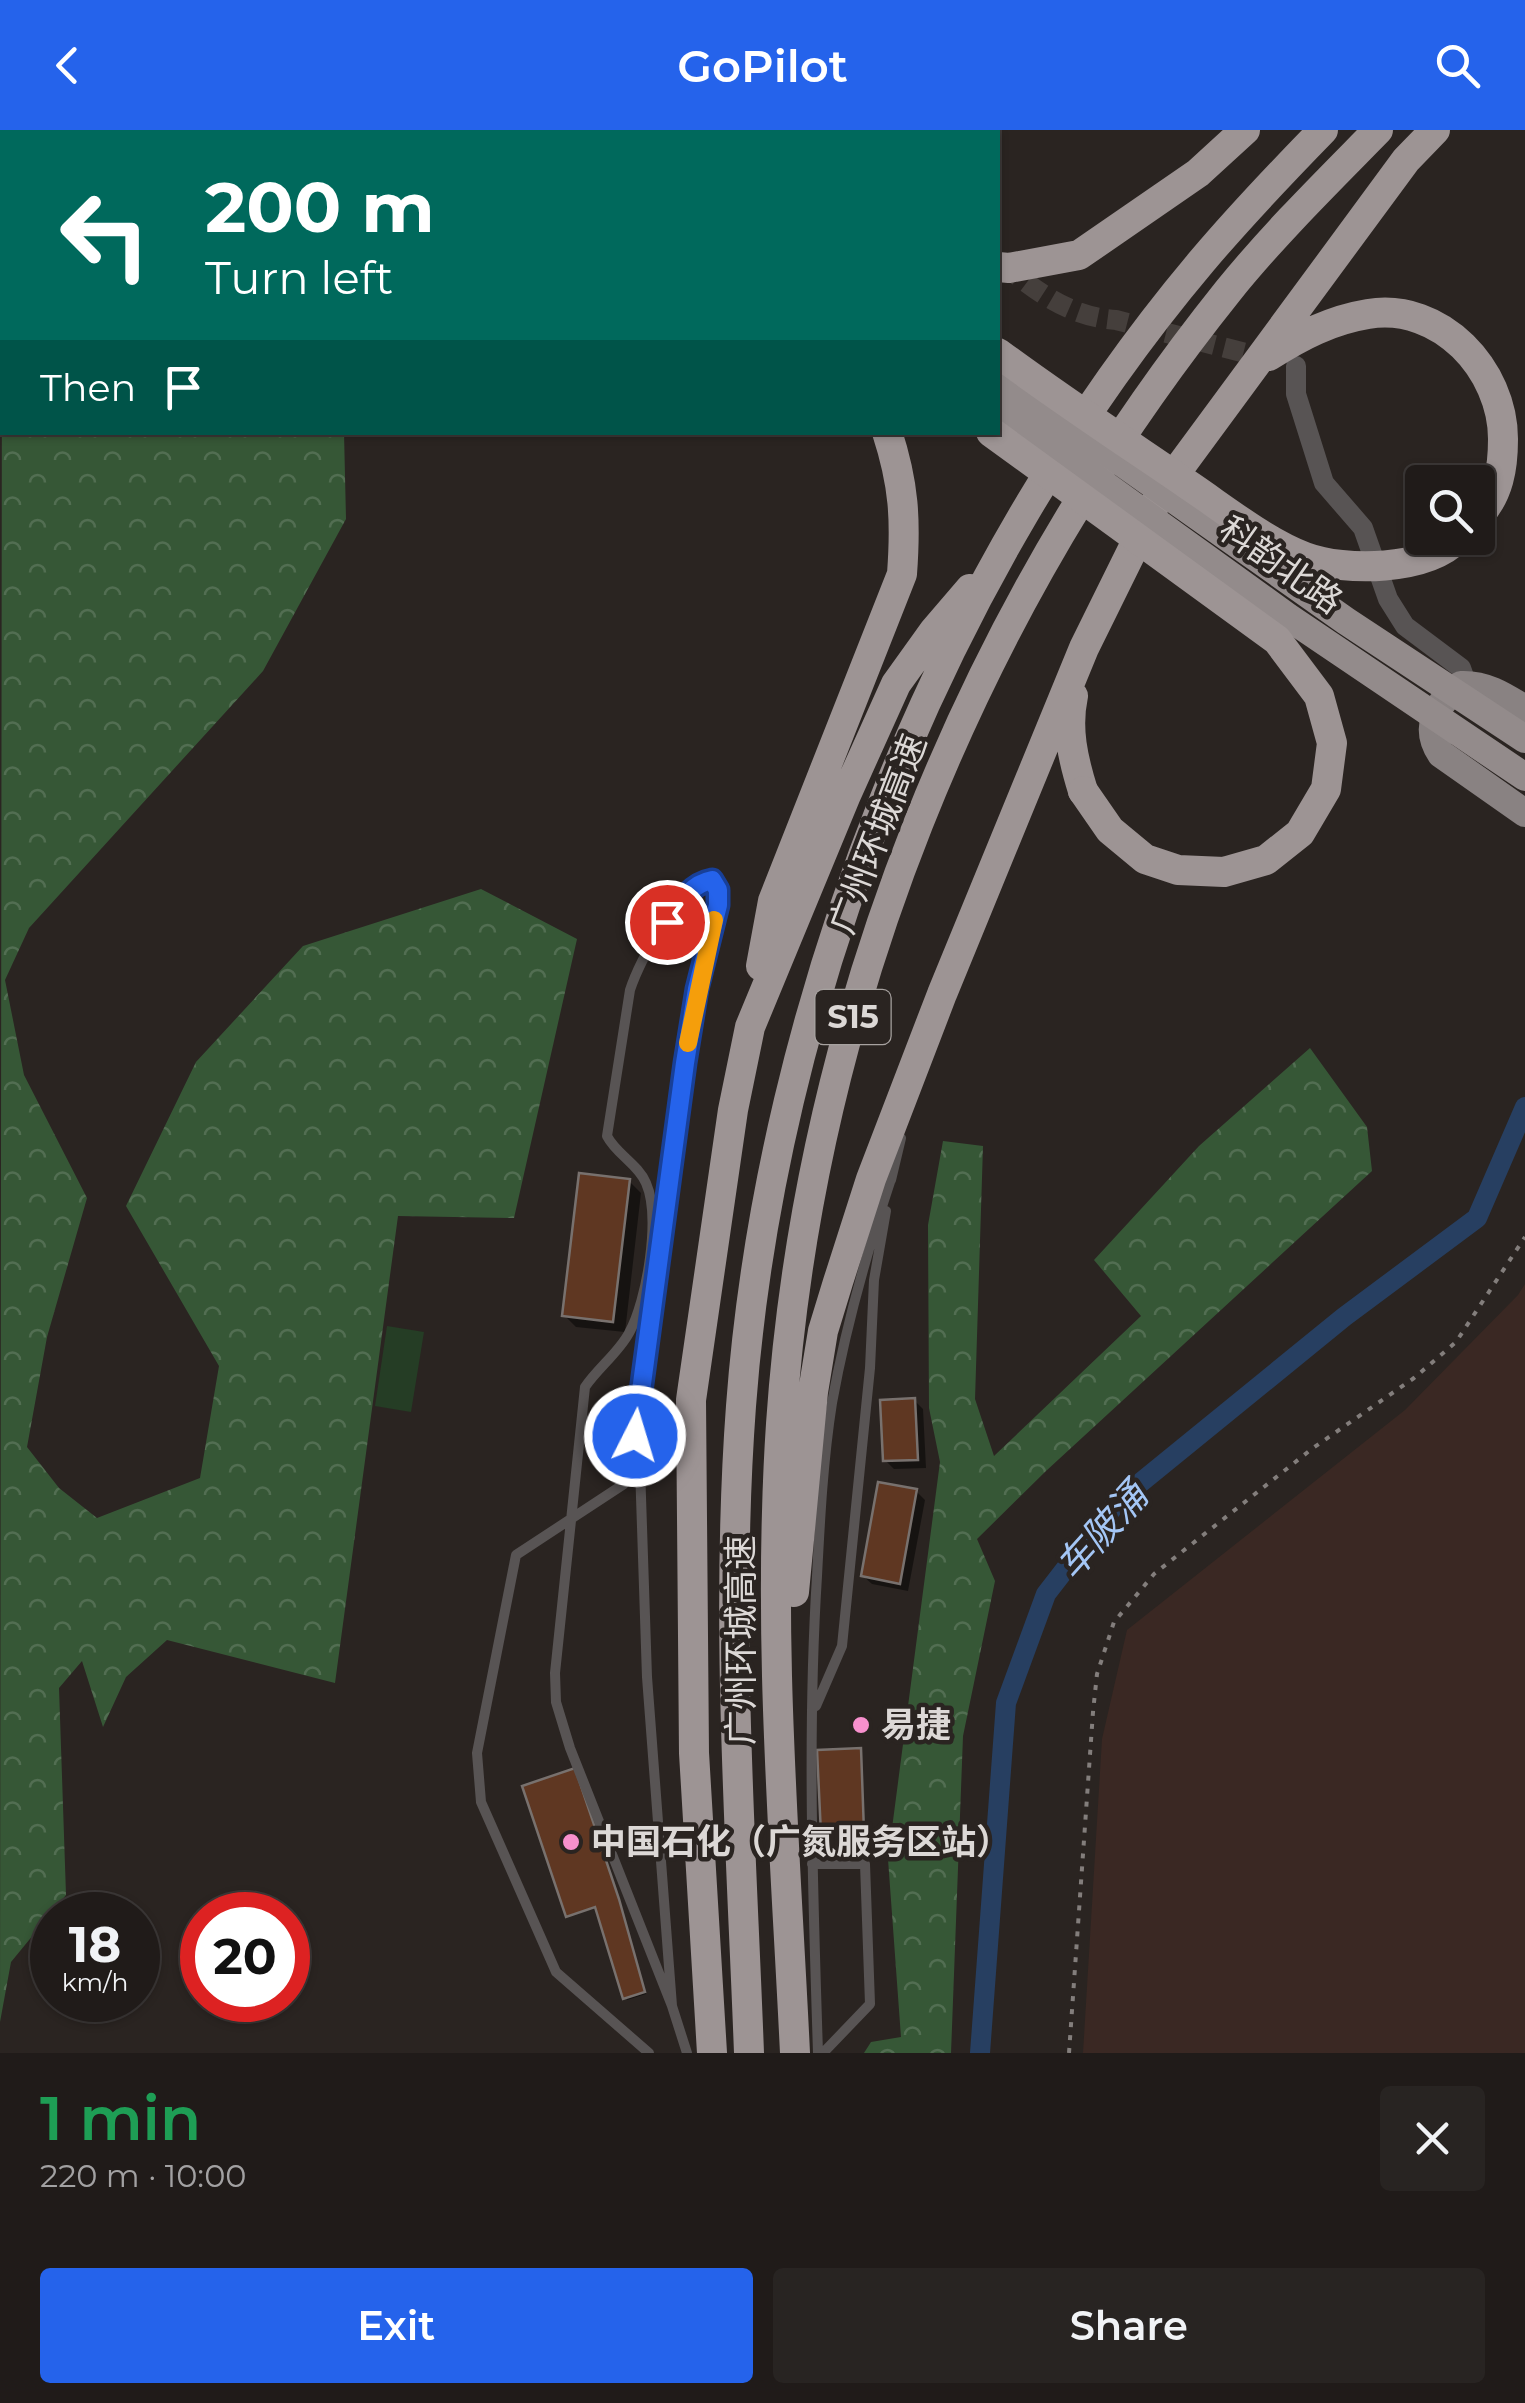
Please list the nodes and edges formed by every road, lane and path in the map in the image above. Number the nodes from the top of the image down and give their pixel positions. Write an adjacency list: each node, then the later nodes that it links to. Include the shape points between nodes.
1 (1245, 130): 5 (highway, via 1198,173 1079,255)
2 (1323, 130): 14 (highway, 广州环城高速 / S15, via 1199,264 1149,329)
3 (1378, 130): 30 (highway, 广州环城高速 / S15, via 1232,286 1130,421 995,652 901,866 835,1084 794,1297 781,1422)
4 (1435, 130): 8 (highway)
5 (1000, 267)
6 (1000, 355): 15 (highway, bridge, via 1306,557 1361,566)
7 (1296, 366): 17 (street, via 1296,394 1324,484 1363,528 1405,626 1460,668)
8 (1248, 370): 13 (highway, via 1306,332 1370,314 1408,317 1449,332 1486,370 1503,422 1503,470); 16 (highway, via 1160,494)
9 (1000, 376): 19 (highway, 科韵北路, bridge)
10 (1000, 409): 20 (highway, 科韵北路, bridge)
11 (887, 435): 23 (highway, via 906,522 902,574 773,902)
12 (995, 435): 16 (highway, bridge, via 1277,640 1319,696 1332,743 1326,789 1300,832 1266,860 1224,872 1178,870 1145,858 1110,830 1082,791 1072,755 1069,714)
13 (1495, 485)
14 (1008, 546): 23 (highway, via 896,684); 36 (highway, 广州环城高速 / S15, via 952,648 860,858 771,1178 749,1323 735,1549)
15 (1430, 555)
16 (1084, 648): 22 (highway)
17 (1467, 684): 18 (main road); 21 (main road, via 1439,706 1434,743 1452,764)
18 (1525, 710)
19 (1525, 739)
20 (1525, 777)
21 (1525, 813)
22 (942, 994): 24 (lane); 30 (highway, via 871,1180 823,1331)
23 (750, 1028): 26 (highway)
24 (892, 1176): 29 (lane, via 862,1265 832,1407); 29 (lane, via 874,1280 842,1646 818,1696)
25 (1525, 1237): 39 (path, via 1456,1342 1187,1545 1114,1622 1093,1712)
26 (691, 1400): 27 (lane); 35 (highway, via 694,1753)
27 (640, 1467): 28 (lane); 28 (lane, via 637,1404 697,989 718,905 712,880 682,898 630,990 607,1136 645,1179 652,1229 639,1312 627,1338 586,1387); 32 (lane, via 647,1677)
28 (573, 1515): 32 (lane, via 556,1702); 33 (lane, via 516,1554 477,1754 482,1802 556,1972)
29 (810, 1742): 31 (lane)
30 (777, 1744): 37 (highway, 广州环城高速 / S15)
31 (812, 1864): 38 (lane); 38 (lane, via 865,1864 870,2004)
32 (672, 2006): 34 (lane)
33 (649, 2053)
34 (687, 2053)
35 (712, 2053)
36 (749, 2053)
37 (796, 2053)
38 (820, 2053)
39 (1069, 2053)

